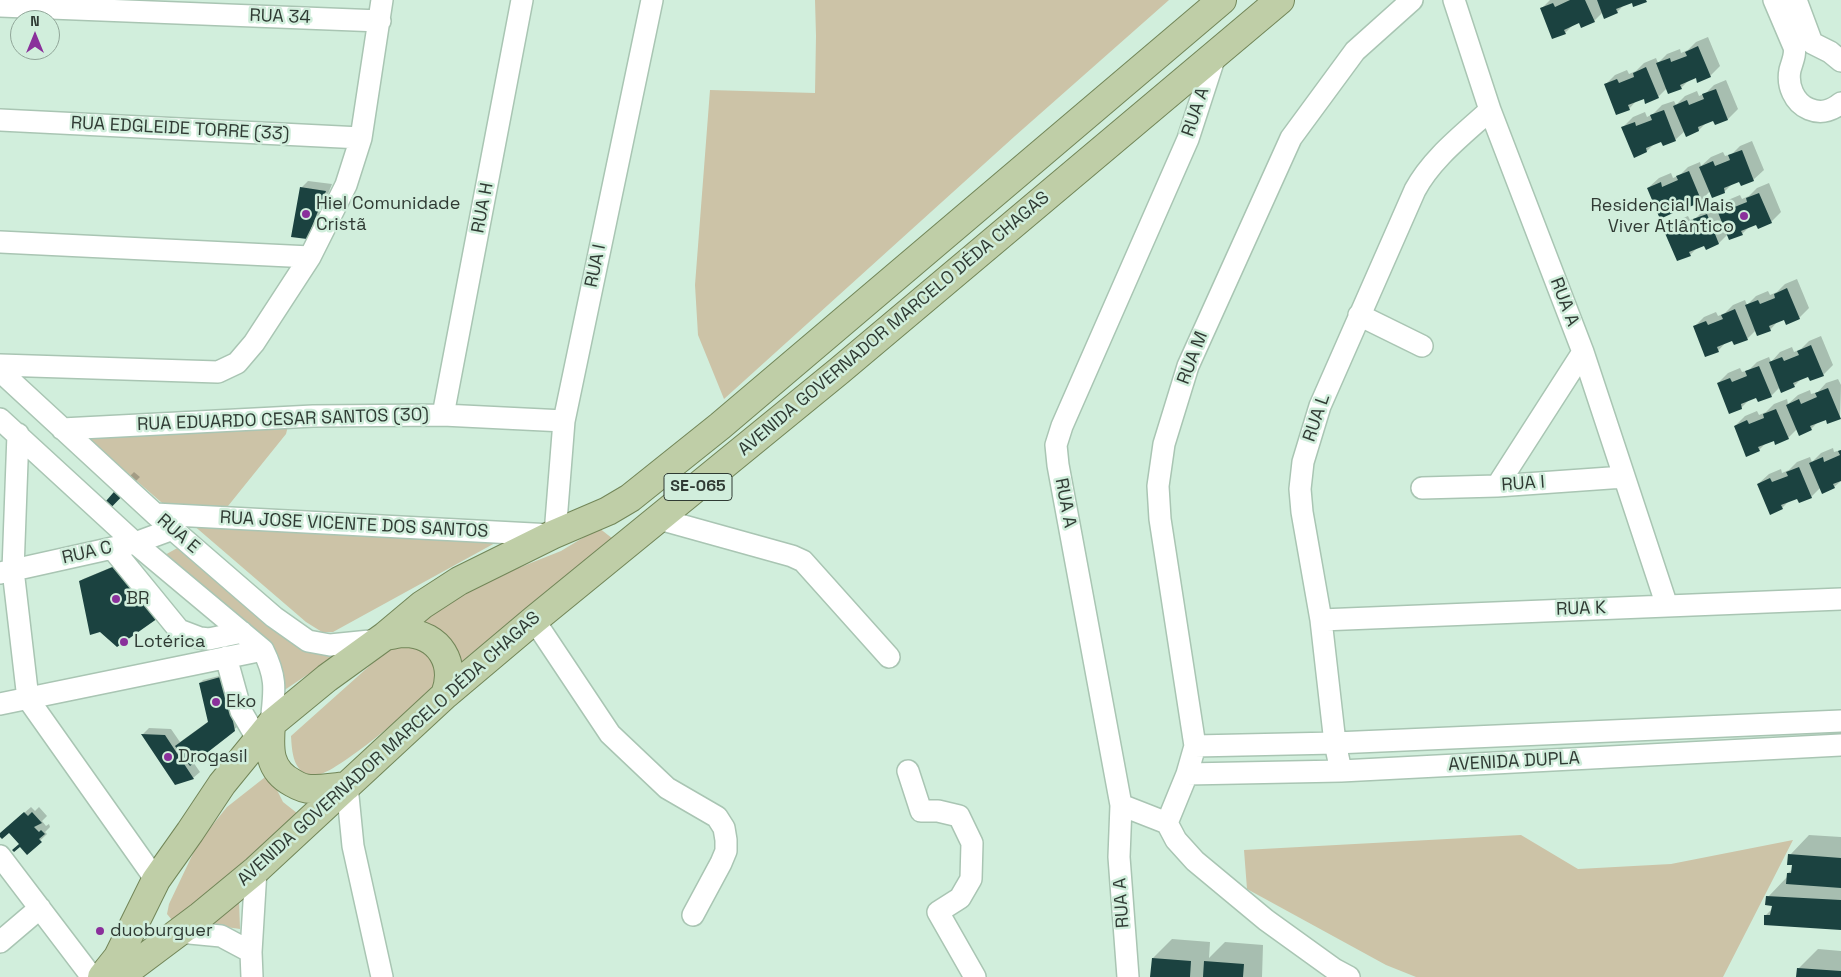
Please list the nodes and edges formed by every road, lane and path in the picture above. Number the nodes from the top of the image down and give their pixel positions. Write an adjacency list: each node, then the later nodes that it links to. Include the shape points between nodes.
1 (522, 0): 24 (street, RUA H)
2 (652, 0): 26 (street, RUA I)
3 (1222, 0): 35 (main road, AVENIDA GOVERNADOR MARCELO DÉDA CHAGAS / SE-065, via 720,426 619,505)
4 (1280, 0): 11 (main road, AVENIDA GOVERNADOR MARCELO DÉDA CHAGAS / SE-065)
5 (1412, 0): 55 (street, RUA M, via 1355,52 1293,135 1192,356 1168,426 1160,466 1159,512)
6 (1454, 0): 14 (street, RUA A)
7 (1774, 0): 13 (street, via 1794,47 1790,72 1796,100 1816,112 1827,112)
8 (1796, 0): 12 (street, via 1812,43)
9 (0, 6): 10 (street, RUA 34)
10 (381, 10): 16 (street)
11 (1215, 56): 33 (main road, AVENIDA GOVERNADOR MARCELO DÉDA CHAGAS / SE-065); 60 (street, RUA A, via 1188,139 1056,446)
12 (1841, 61)
13 (1841, 103)
14 (1490, 110): 19 (street, RUA L, via 1421,178); 21 (street, RUA A)
15 (0, 120): 16 (street, RUA EDGLEIDE TORRE (33))
16 (361, 138): 18 (street, via 346,185)
17 (0, 242): 18 (street)
18 (310, 256): 22 (street, via 254,343 237,363 218,372)
19 (1359, 314): 20 (street); 42 (street, RUA L, via 1320,406 1303,462 1302,512)
20 (1422, 346)
21 (1583, 352): 29 (street, RUA A); 30 (street)
22 (0, 366)
23 (0, 371): 27 (street, RUA E)
24 (443, 416): 26 (street, RUA EDUARDO CESAR SANTOS (30)); 27 (street, RUA EDUARDO CESAR SANTOS (30), via 313,416)
25 (0, 419): 28 (street, RUA E)
26 (564, 421): 35 (street, RUA I)
27 (62, 429): 32 (street, RUA E)
28 (18, 434): 36 (street, RUA E); 38 (street)
29 (1624, 477): 30 (street, RUA I); 40 (street, RUA A)
30 (1497, 486): 31 (street, RUA I)
31 (1422, 488)
32 (155, 514): 34 (street, RUA E); 35 (street, RUA JOSE VICENTE DOS SANTOS)
33 (659, 519): 41 (main road, AVENIDA GOVERNADOR MARCELO DÉDA CHAGAS / SE-065); 46 (street, via 803,561)
34 (173, 529): 36 (street, RUA C); 44 (street, RUA E, via 274,617 308,641 330,645)
35 (553, 535): 44 (main road, AVENIDA GOVERNADOR MARCELO DÉDA CHAGAS / SE-065, via 459,581 422,605)
36 (136, 543): 37 (street, RUA C); 43 (street, RUA E)
37 (112, 548): 38 (street, RUA C); 43 (street, via 178,630 209,639)
38 (7, 571): 49 (street)
39 (1841, 599): 40 (street, RUA K)
40 (1667, 606): 42 (street, RUA K)
41 (534, 620): 48 (main road, AVENIDA GOVERNADOR MARCELO DÉDA CHAGAS / SE-065); 67 (street, via 610,734 667,788 717,817 724,828 726,851)
42 (1321, 620): 53 (street, RUA L)
43 (242, 632): 45 (street, RUA E)
44 (383, 638): 48 (main road, via 406,633 430,640 442,651 450,670); 52 (main road, AVENIDA GOVERNADOR MARCELO DÉDA CHAGAS / SE-065, via 327,678)
45 (263, 650): 47 (street); 52 (street, RUA E, via 272,667 275,685)
46 (889, 657)
47 (226, 658): 49 (street); 52 (street, via 241,710)
48 (445, 695): 59 (main road, AVENIDA GOVERNADOR MARCELO DÉDA CHAGAS / SE-065)
49 (28, 699): 50 (street); 65 (street)
50 (0, 704)
51 (1841, 721): 53 (street, AVENIDA DUPLA)
52 (265, 732): 59 (main road, via 277,771 288,780 310,789); 62 (main road, AVENIDA GOVERNADOR MARCELO DÉDA CHAGAS / SE-065, via 222,784)
53 (1336, 743): 55 (street, AVENIDA DUPLA); 57 (street, RUA L)
54 (1841, 745): 57 (street, AVENIDA DUPLA)
55 (1195, 746): 58 (street, RUA M)
56 (908, 771): 76 (street, via 921,811 960,816 972,843 972,879 960,898 938,912)
57 (1341, 771): 58 (street, AVENIDA DUPLA)
58 (1187, 774): 61 (street, RUA M)
59 (347, 786): 64 (main road, AVENIDA GOVERNADOR MARCELO DÉDA CHAGAS / SE-065); 75 (street, via 353,846)
60 (1121, 805): 61 (street); 77 (street, RUA A, via 1119,857)
61 (1167, 823): 78 (street, via 1176,840 1195,861 1266,920)
62 (190, 832): 65 (main road, AVENIDA GOVERNADOR MARCELO DÉDA CHAGAS / SE-065); 68 (main road, via 153,926 159,931)
63 (0, 856): 66 (street)
64 (256, 870): 68 (main road, AVENIDA GOVERNADOR MARCELO DÉDA CHAGAS / SE-065); 70 (street)
65 (156, 880): 72 (main road, AVENIDA GOVERNADOR MARCELO DÉDA CHAGAS / SE-065, via 118,956)
66 (40, 908): 69 (street); 71 (street)
67 (693, 915)
68 (178, 932): 70 (street, via 221,936); 73 (main road, AVENIDA GOVERNADOR MARCELO DÉDA CHAGAS / SE-065)
69 (0, 942)
70 (252, 952): 74 (street)
71 (92, 977)
72 (102, 977)
73 (119, 977)
74 (252, 977)
75 (382, 977)
76 (974, 977)
77 (1128, 977)
78 (1348, 977)

